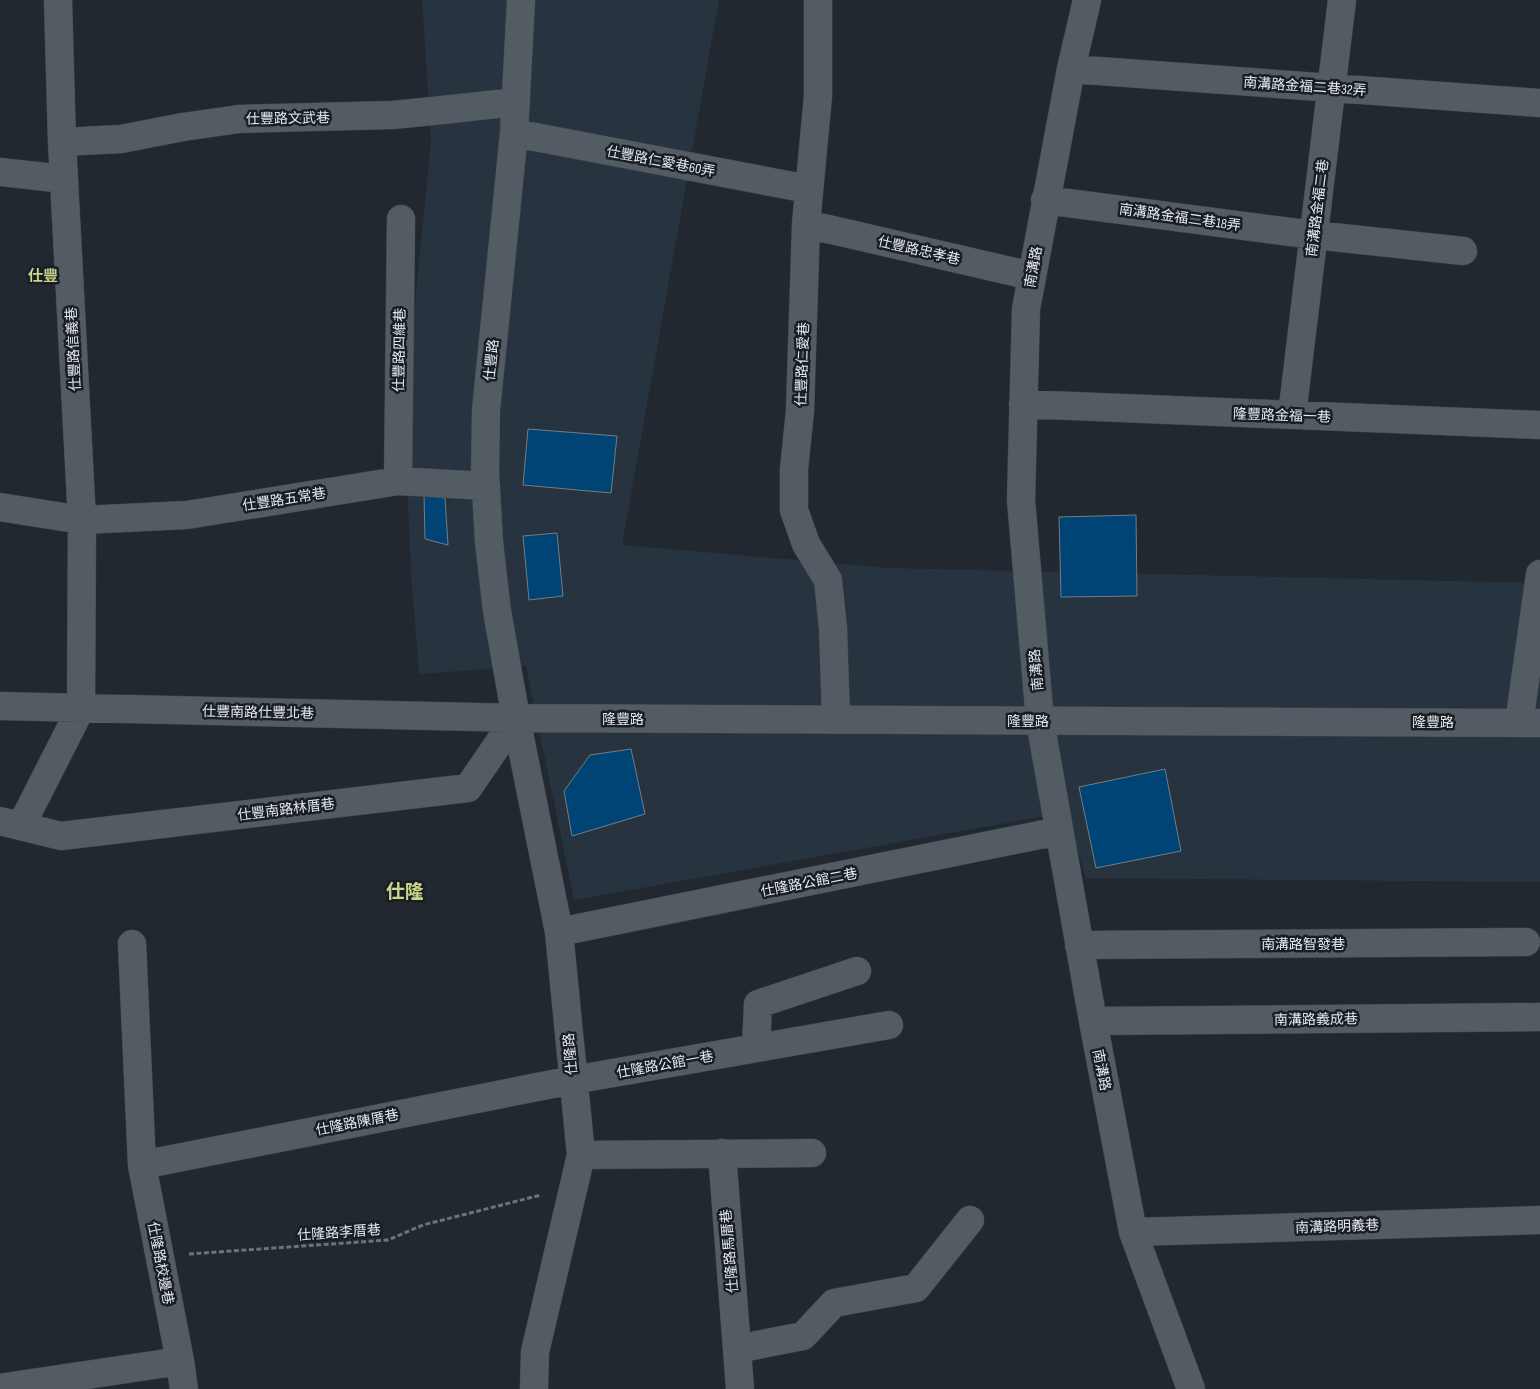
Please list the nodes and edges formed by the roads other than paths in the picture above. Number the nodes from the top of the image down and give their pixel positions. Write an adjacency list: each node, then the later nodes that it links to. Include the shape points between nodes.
1 (58, 0): 11 (street, 仕豐路信義巷)
2 (521, 0): 8 (street, 仕豐路)
3 (818, 0): 14 (street, 仕豐路仁愛巷, via 818,96)
4 (1087, 0): 6 (street, 南溝路)
5 (1342, 0): 7 (street, 南溝路金福二巷)
6 (1071, 69): 7 (street, 南溝路金福二巷32弄); 15 (street, 南溝路)
7 (1331, 88): 9 (street, 南溝路金福二巷32弄); 18 (street, 南溝路金福二巷)
8 (516, 102): 10 (street, 仕豐路); 11 (street, 仕豐路文武巷, via 392,115 239,119 121,139)
9 (1540, 103)
10 (514, 133): 14 (street, 仕豐路仁愛巷60弄); 25 (street, 仕豐路, via 486,410)
11 (62, 142): 13 (street, 仕豐路信義巷)
12 (0, 172): 13 (street)
13 (64, 179): 27 (street, 仕豐路信義巷)
14 (808, 188): 17 (street, 仕豐路仁愛巷)
15 (1046, 200): 18 (street, 南溝路金福二巷18弄); 20 (street, 南溝路)
16 (401, 220): 24 (street, 仕豐路四維巷)
17 (806, 224): 20 (street, 仕豐路忠孝巷); 32 (street, 仕豐路仁愛巷, via 794,510 806,544 828,580)
18 (1314, 235): 19 (street, 南溝路金福二巷18弄); 22 (street, 南溝路金福二巷)
19 (1463, 251)
20 (1032, 276): 21 (street, 南溝路, via 1026,309)
21 (1023, 404): 22 (street, 隆豐路金福一巷); 33 (street, 南溝路, via 1021,500)
22 (1292, 415): 23 (street, 隆豐路金福一巷)
23 (1540, 425)
24 (398, 481): 25 (street, 仕豐路五常巷); 27 (street, 仕豐路五常巷, via 187,516)
25 (486, 486): 31 (street, 仕豐路, via 489,542)
26 (0, 507): 27 (street)
27 (82, 520): 30 (street, 仕豐路信義巷)
28 (1540, 574): 34 (street)
29 (0, 706): 30 (street, 仕豐南路仕豐北巷)
30 (80, 708): 31 (street, 仕豐南路仕豐北巷); 35 (street)
31 (516, 718): 32 (street, 隆豐路); 35 (street, 仕豐南路林厝巷, via 468,788 61,836); 37 (street, 仕隆路)
32 (836, 719): 33 (street, 隆豐路)
33 (1040, 721): 34 (street, 隆豐路); 36 (street, 南溝路)
34 (1529, 723)
35 (11, 823)
36 (1059, 831): 37 (street, 仕隆路公館二巷); 40 (street, 南溝路)
37 (559, 932): 46 (street, 仕隆路)
38 (1526, 942): 40 (street, 南溝路智發巷)
39 (132, 944): 50 (street, 仕隆路校邊巷)
40 (1079, 945): 43 (street, 南溝路)
41 (857, 970): 45 (street, via 758,1004)
42 (1540, 1017): 43 (street, 南溝路義成巷)
43 (1093, 1021): 53 (street, 南溝路)
44 (889, 1025): 45 (street, 仕隆路公館一巷)
45 (756, 1048): 46 (street, 仕隆路公館一巷)
46 (573, 1080): 49 (street, 仕隆路); 50 (street, 仕隆路陳厝巷)
47 (722, 1153): 48 (street); 49 (street); 54 (street, 仕隆路馬厝巷)
48 (812, 1153)
49 (581, 1155): 58 (street, 仕隆路, via 535,1352)
50 (142, 1165): 55 (street, 仕隆路校邊巷)
51 (970, 1220): 54 (street, via 916,1288 834,1304 802,1336)
52 (1540, 1220): 53 (street, 南溝路明義巷)
53 (1134, 1232): 60 (street, 南溝路)
54 (737, 1349): 59 (street, 仕隆路馬厝巷)
55 (180, 1361): 56 (street); 57 (street, 仕隆路校邊巷)
56 (0, 1388)
57 (184, 1389)
58 (534, 1389)
59 (740, 1389)
60 (1191, 1389)

